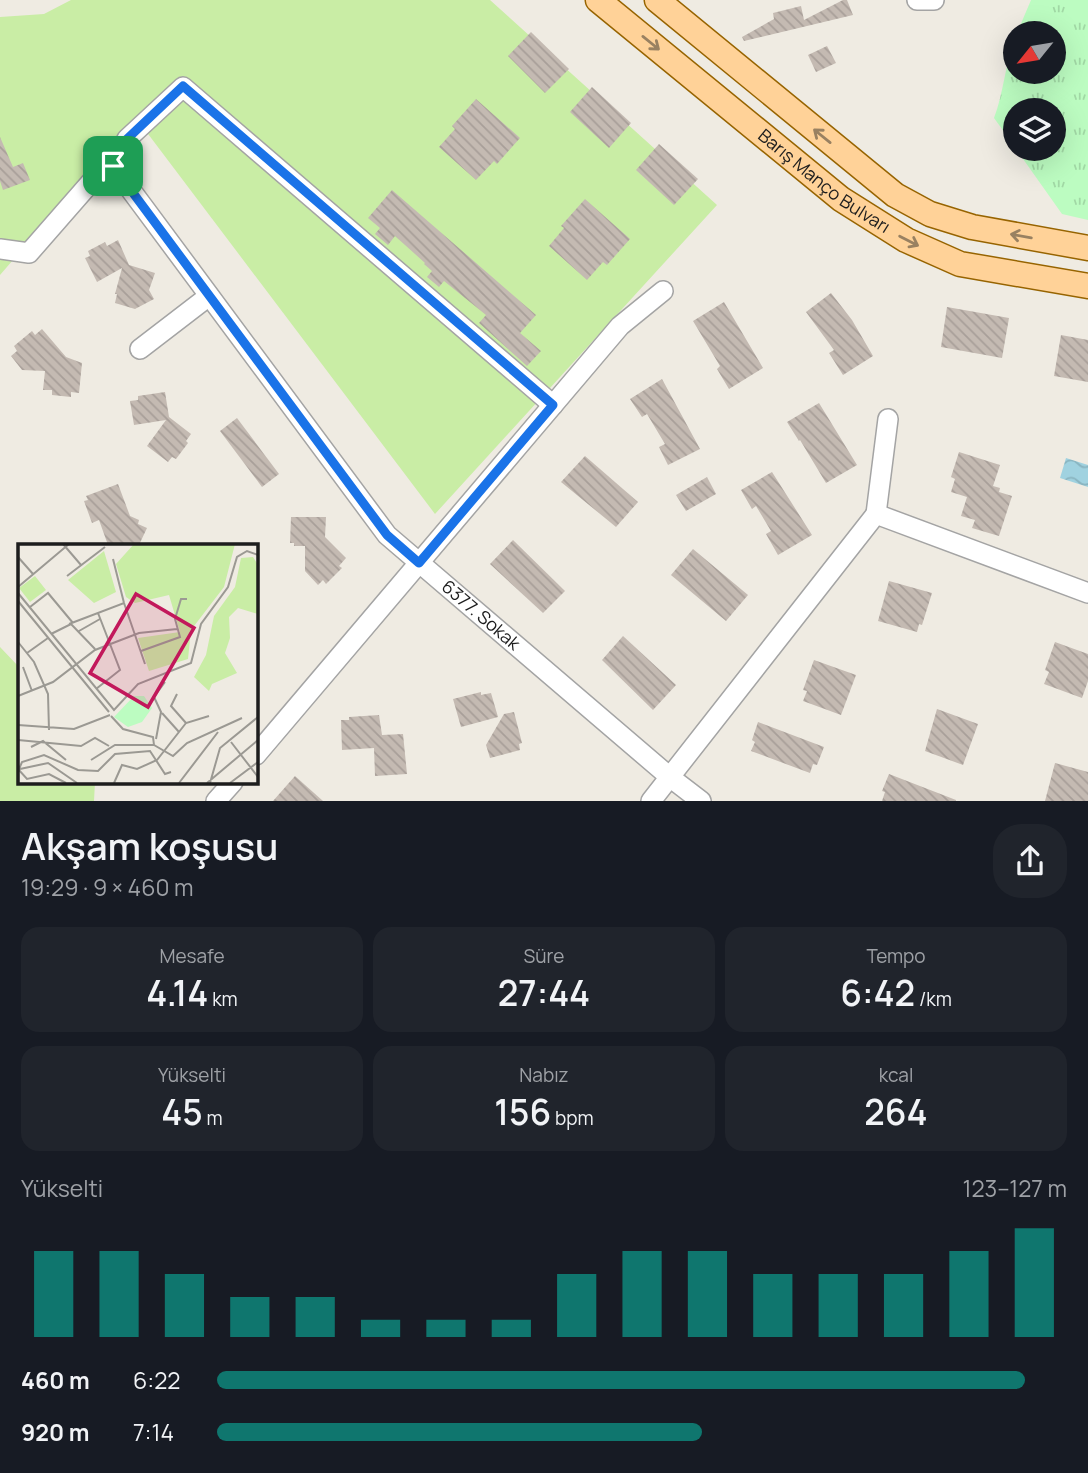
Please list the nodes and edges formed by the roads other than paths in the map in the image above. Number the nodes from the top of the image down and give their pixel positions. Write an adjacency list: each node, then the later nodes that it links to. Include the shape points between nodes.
1 (598, 0): 8 (main road, Barış Manço Bulvarı, one-way to 8, via 841,199 906,240 960,264)
2 (657, 0): 6 (main road, Barış Manço Bulvarı, one-way to 2, via 972,227 930,214 895,195)
3 (917, 0): 4 (street)
4 (934, 0)
5 (113, 166): 7 (street, via 98,174 29,253); 10 (street, 6377. Sokak); 12 (street, via 127,139 183,86)
6 (1088, 248)
7 (0, 249)
8 (1088, 286)
9 (663, 291): 12 (street, via 620,326)
10 (209, 296): 11 (street); 15 (street, 6377. Sokak, via 387,535)
11 (140, 349)
12 (553, 405): 15 (street)
13 (888, 419): 14 (street)
14 (876, 514): 16 (street); 18 (street)
15 (419, 563): 17 (street); 18 (street, 6377. Sokak)
16 (1088, 593)
17 (257, 754)
18 (671, 778): 21 (street); 22 (street, 6377. Sokak)
19 (232, 783): 20 (street)
20 (216, 801)
21 (651, 801)
22 (701, 801)

